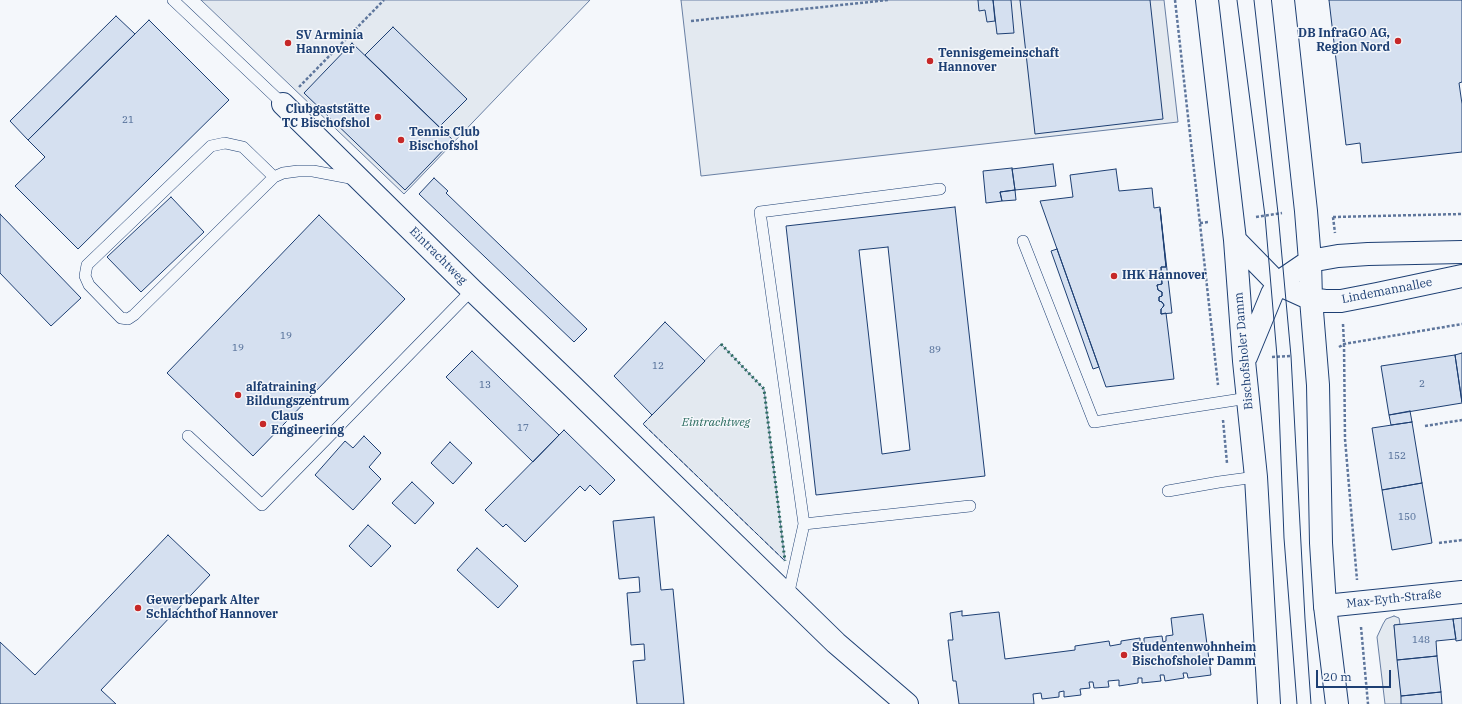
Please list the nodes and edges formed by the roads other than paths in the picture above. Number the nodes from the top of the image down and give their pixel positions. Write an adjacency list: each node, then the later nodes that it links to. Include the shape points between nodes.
1 (173, 0): 4 (lane)
2 (1207, 0): 8 (street, Bischofsholer Damm)
3 (1283, 0): 11 (street)
4 (283, 104): 6 (street, Eintrachtweg)
5 (274, 178): 5 (lane, via 128,319 121,318 89,285 85,276 87,265 211,146 225,143 244,147); 6 (lane, via 283,173 298,171)
6 (362, 181): 14 (street, Eintrachtweg)
7 (940, 189): 22 (lane, via 760,212)
8 (1234, 229): 13 (street); 16 (street, Bischofsholer Damm)
9 (1023, 241): 17 (lane, via 1094,422)
10 (1462, 252): 11 (street, via 1368,254)
11 (1310, 261): 13 (street); 15 (street)
12 (1462, 276): 15 (street, Lindemannallee, via 1341,301)
13 (1278, 284): 15 (street, Lindemannallee); 16 (street)
14 (472, 290): 18 (lane, via 262,505); 24 (street, Eintrachtweg)
15 (1311, 299): 25 (street, via 1318,385 1321,543)
16 (1244, 361): 17 (street, Bischofsholer Damm)
17 (1248, 398): 19 (street, Bischofsholer Damm)
18 (188, 436)
19 (1256, 477): 20 (lane); 27 (street, Bischofsholer Damm)
20 (1168, 491)
21 (970, 506): 22 (lane)
22 (804, 524): 24 (lane)
23 (1462, 592): 25 (street, Max-Eyth-Straße)
24 (788, 596): 26 (street, Eintrachtweg, via 836,643)
25 (1325, 606): 28 (street)
26 (908, 704)
27 (1269, 704)
28 (1337, 704)

